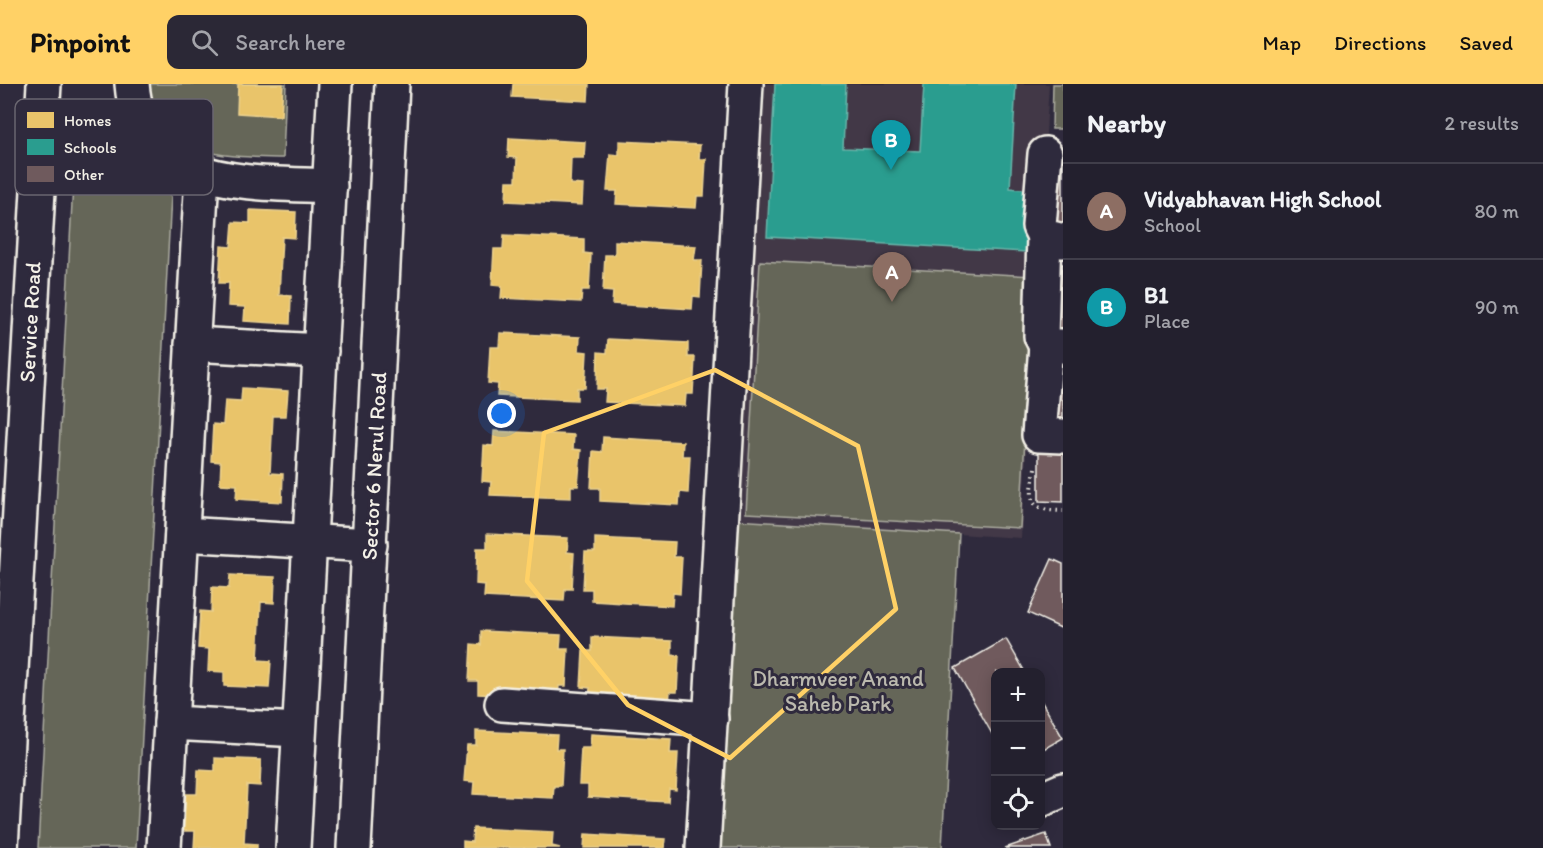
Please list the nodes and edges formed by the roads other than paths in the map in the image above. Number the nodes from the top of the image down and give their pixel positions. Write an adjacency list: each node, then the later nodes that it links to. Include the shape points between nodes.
1 (44, 84): 6 (street, Service Road)
2 (132, 84): 7 (street)
3 (335, 84): 10 (street)
4 (393, 84): 20 (street, Sector 6 Nerul Road)
5 (746, 84): 22 (street)
6 (43, 99)
7 (134, 99)
8 (1045, 154): 13 (street, via 1040,226)
9 (213, 177): 10 (street)
10 (330, 186): 16 (street)
11 (38, 195): 27 (street, Service Road)
12 (201, 195): 14 (street)
13 (1053, 238): 15 (street, via 1041,336)
14 (192, 344): 16 (street); 18 (street)
15 (1055, 346): 17 (street)
16 (321, 351): 19 (street)
17 (1051, 436)
18 (182, 534): 19 (street); 23 (street)
19 (310, 541): 20 (street); 24 (street)
20 (370, 545): 30 (street, Sector 6 Nerul Road)
21 (502, 704): 22 (street)
22 (711, 719): 31 (street)
23 (171, 723): 24 (street); 28 (street)
24 (299, 730): 29 (street)
25 (1063, 789): 26 (street)
26 (1045, 798)
27 (1, 848)
28 (164, 848)
29 (293, 848)
30 (354, 848)
31 (703, 848)

